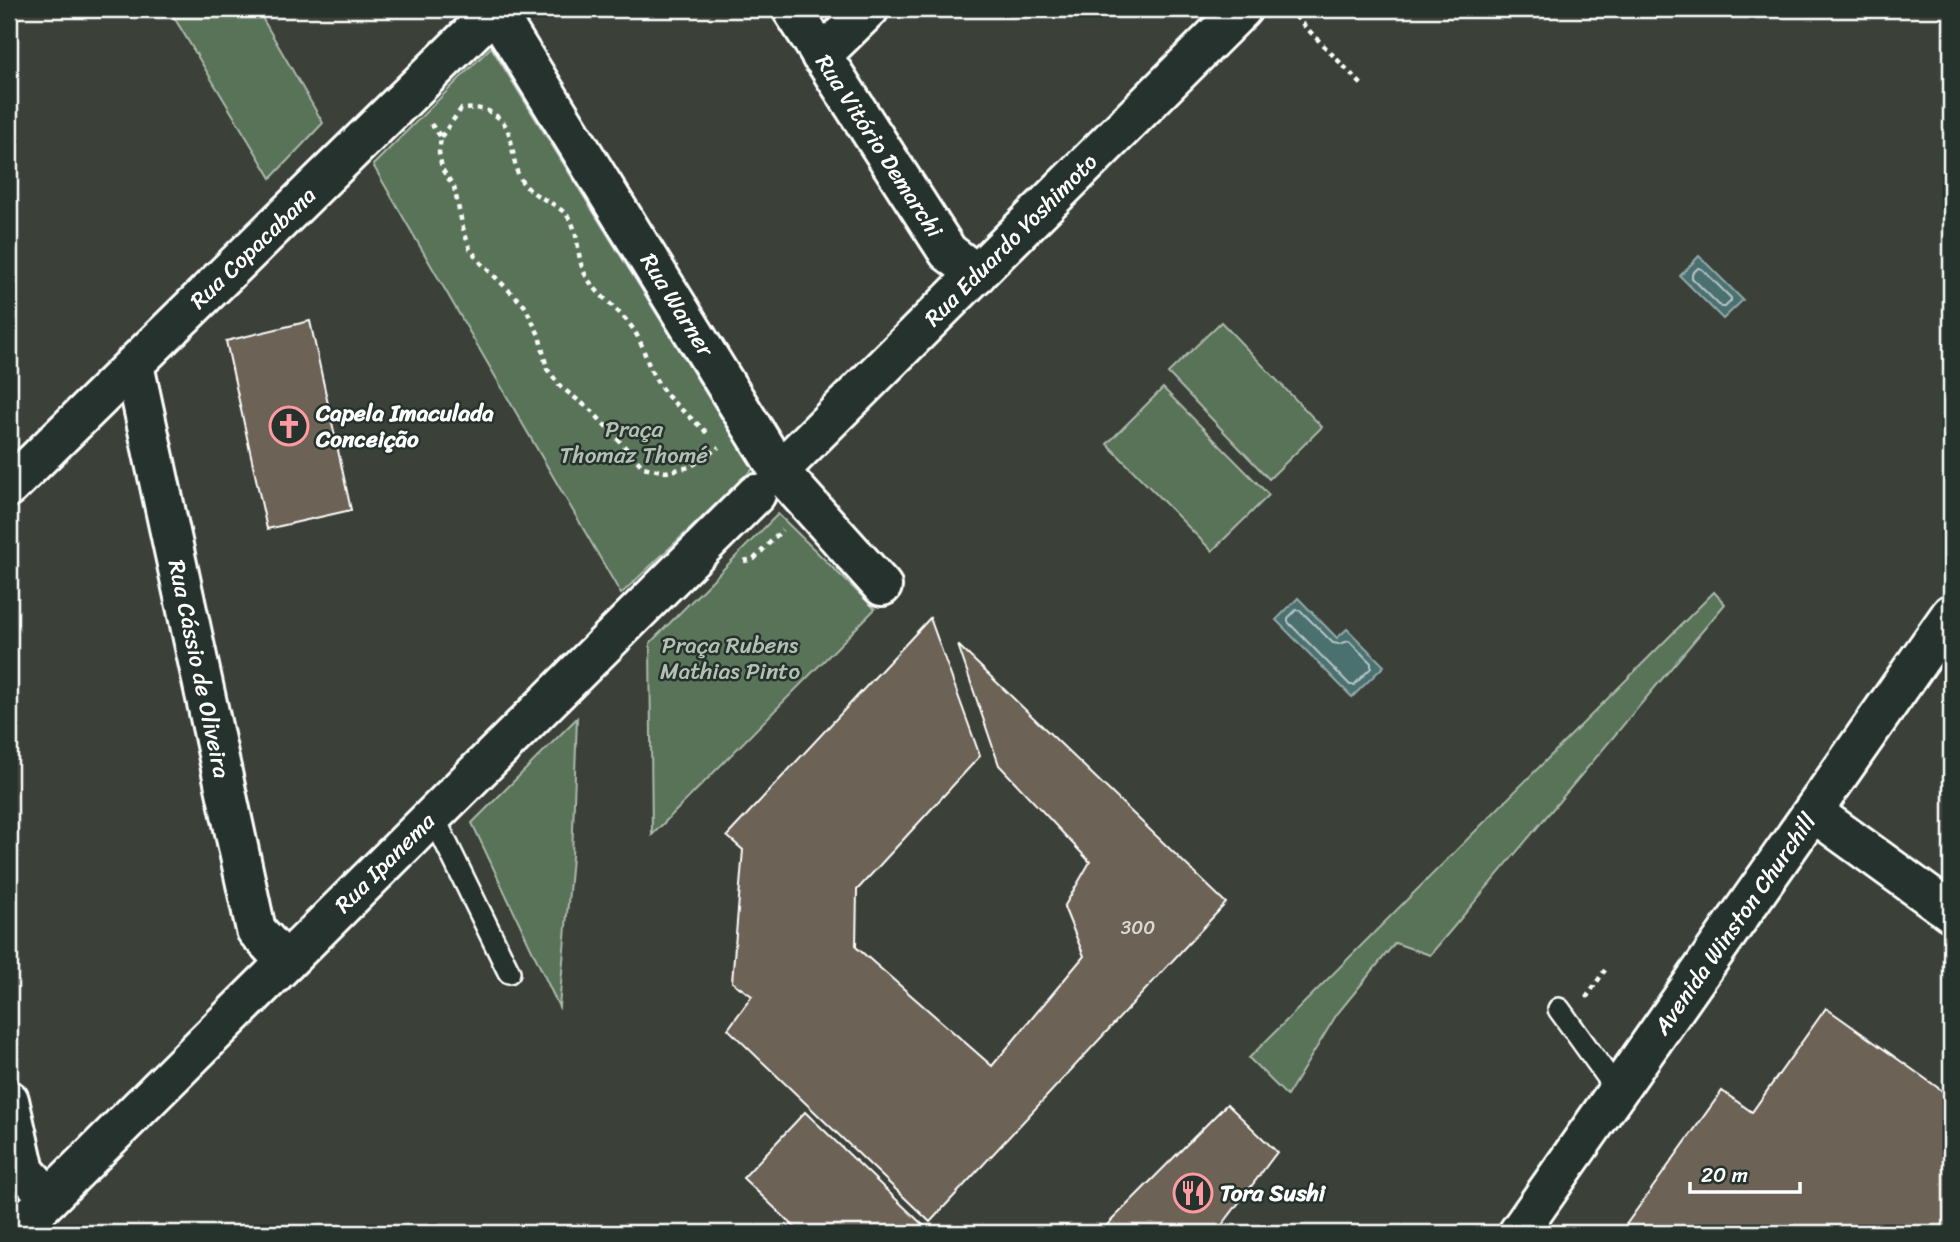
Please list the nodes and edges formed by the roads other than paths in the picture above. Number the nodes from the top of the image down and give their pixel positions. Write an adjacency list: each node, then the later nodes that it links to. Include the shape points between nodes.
1 (495, 9): 7 (street, Rua Copacabana); 8 (street, Rua Warner)
2 (792, 9): 5 (street, Rua Vitório Demarchi)
3 (869, 9): 5 (street)
4 (1242, 9): 6 (street, Rua Eduardo Yoshimoto)
5 (821, 56): 6 (street, Rua Vitório Demarchi, via 948,252)
6 (977, 274): 8 (street, Rua Eduardo Yoshimoto)
7 (134, 365): 9 (street, Rua Copacabana); 15 (street, Rua Cássio de Oliveira, via 256,930)
8 (767, 482): 10 (street, Rua Warner); 13 (street, Rua Ipanema)
9 (9, 487)
10 (882, 586)
11 (1951, 614): 12 (street, Avenida Winston Churchill)
12 (1813, 812): 14 (street); 18 (street, Avenida Winston Churchill)
13 (433, 816): 15 (street, Rua Ipanema); 16 (lane)
14 (1951, 912)
15 (286, 962): 20 (street, Rua Ipanema)
16 (509, 972)
17 (1559, 1009): 18 (lane)
18 (1618, 1091): 22 (street, Avenida Winston Churchill)
19 (9, 1100): 20 (street, via 24,1171)
20 (49, 1198): 21 (street, Rua Ipanema)
21 (14, 1233)
22 (1518, 1233)

